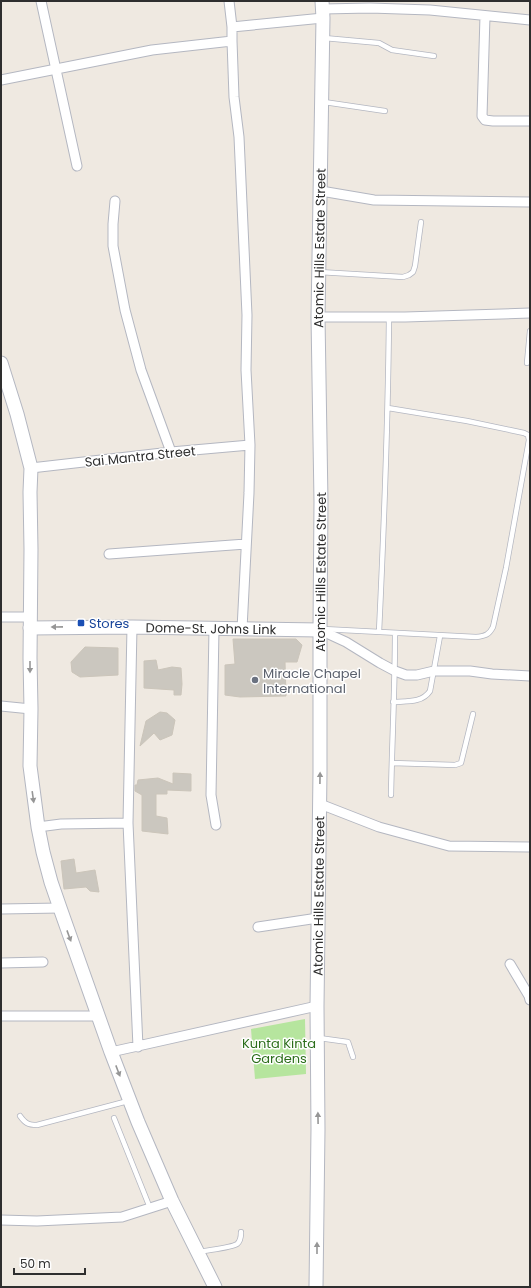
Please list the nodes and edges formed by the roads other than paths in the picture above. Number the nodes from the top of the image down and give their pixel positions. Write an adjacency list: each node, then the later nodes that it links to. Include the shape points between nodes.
1 (40, 1): 10 (street)
2 (229, 1): 6 (street)
3 (323, 10): 4 (street, via 392,8); 6 (street); 7 (main road, Atomic Hills Estate Street)
4 (486, 16): 5 (street); 14 (street, via 482,116 485,120 493,121)
5 (530, 20)
6 (232, 27): 8 (street)
7 (323, 38): 9 (lane, via 379,43 392,50); 12 (main road, Atomic Hills Estate Street)
8 (232, 41): 10 (street, via 152,50); 29 (street, via 247,315 246,370)
9 (434, 56)
10 (56, 68): 11 (street); 15 (street)
11 (1, 80)
12 (322, 102): 13 (lane); 16 (main road, Atomic Hills Estate Street)
13 (385, 111)
14 (530, 121)
15 (77, 166)
16 (321, 191): 18 (street, via 374,200); 20 (main road, Atomic Hills Estate Street)
17 (115, 200): 30 (street, via 113,246 125,310 141,370)
18 (530, 202)
19 (421, 222): 20 (lane, via 415,266 409,275 396,277)
20 (319, 272): 22 (main road, Atomic Hills Estate Street)
21 (530, 313): 23 (street)
22 (318, 317): 23 (street); 39 (main road, Atomic Hills Estate Street)
23 (389, 317): 28 (lane)
24 (530, 331): 26 (lane)
25 (1, 363): 27 (main road)
26 (527, 363)
27 (6, 392): 31 (main road, via 17,414)
28 (388, 408): 40 (lane); 42 (lane, via 524,432 529,437 506,568 491,632 476,637)
29 (250, 445): 30 (street, Sai Mantra Street); 32 (street)
30 (170, 452): 31 (street, Sai Mantra Street)
31 (31, 468): 35 (main road)
32 (246, 544): 33 (street); 38 (street)
33 (109, 554)
34 (1, 617): 35 (street)
35 (30, 622): 36 (main road, Dome-St. Johns Link, one-way to 35); 48 (main road, one-way to 48)
36 (132, 627): 37 (main road, Dome-St. Johns Link); 53 (street)
37 (214, 629): 38 (main road, Dome-St. Johns Link); 54 (street, via 211,795)
38 (242, 629): 39 (main road, Dome-St. Johns Link)
39 (320, 630): 40 (lane); 43 (street); 52 (main road, Atomic Hills Estate Street, one-way to 39)
40 (379, 632): 41 (lane)
41 (395, 633): 42 (lane); 43 (lane)
42 (440, 636): 44 (lane)
43 (395, 671): 44 (street, via 406,675); 46 (lane)
44 (434, 672): 45 (street, via 470,671); 46 (lane, via 430,691 424,697 417,701)
45 (530, 676)
46 (393, 702): 50 (lane)
47 (1, 706): 48 (street)
48 (31, 709): 55 (main road, one-way to 55, via 30,766)
49 (472, 714): 50 (lane, via 462,763)
50 (392, 763): 51 (lane)
51 (391, 795)
52 (320, 804): 56 (street, via 379,827 448,846); 59 (main road, Atomic Hills Estate Street)
53 (128, 823): 55 (street); 69 (street)
54 (216, 825)
55 (38, 827): 57 (main road)
56 (530, 847)
57 (60, 908): 58 (street); 67 (main road, one-way to 67)
58 (1, 909)
59 (318, 918): 60 (street); 65 (main road, Atomic Hills Estate Street)
60 (258, 927)
61 (43, 962): 62 (street)
62 (1, 963)
63 (510, 964): 64 (street)
64 (530, 1000)
65 (317, 1006): 68 (main road, Atomic Hills Estate Street); 69 (street)
66 (1, 1016): 67 (street)
67 (98, 1016): 70 (main road)
68 (317, 1038): 71 (lane, via 348,1042); 81 (main road, Atomic Hills Estate Street, one-way to 68)
69 (138, 1047): 70 (street)
70 (111, 1052): 72 (main road, one-way to 72)
71 (353, 1057)
72 (130, 1101): 73 (lane, via 37,1125 24,1122); 75 (main road)
73 (20, 1116)
74 (114, 1118): 76 (lane)
75 (172, 1201): 76 (street); 79 (main road)
76 (150, 1208): 77 (street, via 122,1217)
77 (1, 1220)
78 (241, 1232): 79 (lane, via 238,1244)
79 (198, 1252): 80 (main road)
80 (215, 1287)
81 (316, 1287)

